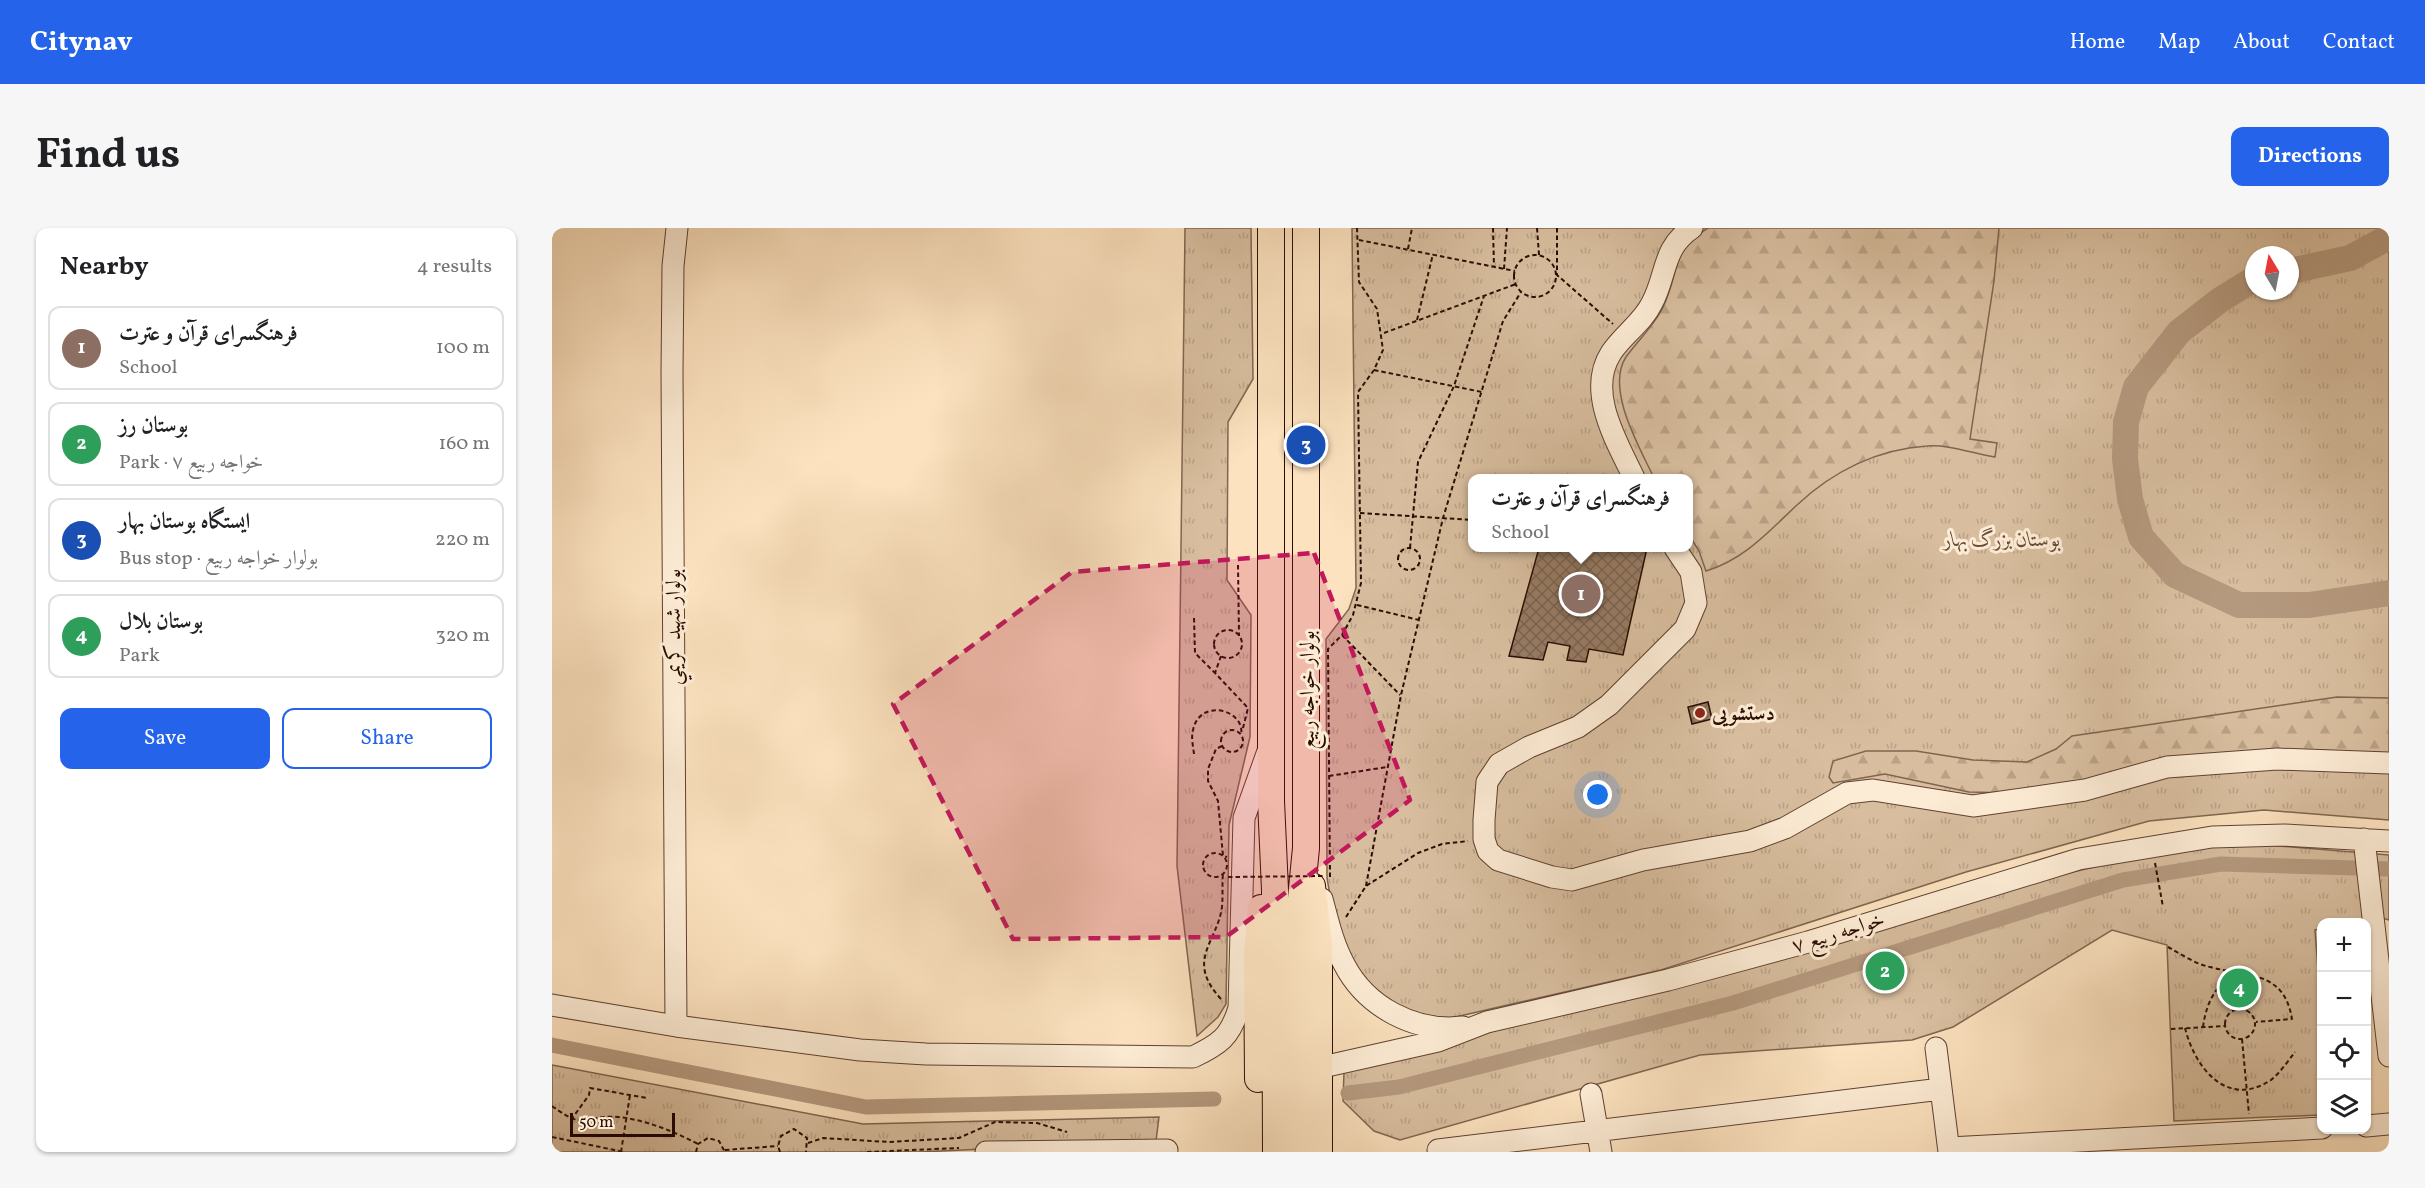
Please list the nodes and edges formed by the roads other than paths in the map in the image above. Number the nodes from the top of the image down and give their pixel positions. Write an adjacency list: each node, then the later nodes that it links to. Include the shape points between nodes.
1 (677, 228): 16 (street, بولوار شهيد كريمي, via 672,373)
2 (1306, 228): 12 (main road, بولوار خواجه ربیع)
3 (1692, 228): 5 (street, via 1680,236 1665,263 1652,303 1610,354 1601,381 1606,417)
4 (1270, 234): 7 (main road, بولوار خواجه ربیع)
5 (1632, 474)
6 (1678, 552): 8 (street, via 1691,572 1696,603 1685,629 1609,705 1578,727 1498,764 1487,782 1484,839 1488,851 1498,860 1572,880 1643,860 1750,842 1785,828 1847,793 1873,790 1973,806 2085,790 2167,767 2277,759)
7 (1271, 743): 9 (main road, بولوار خواجه ربیع); 16 (street, via 1244,818 1239,1008 1232,1031 1209,1050 1193,1057 926,1054 860,1050)
8 (2389, 763)
9 (1271, 801): 31 (main road, via 1257,953); 32 (main road, بولوار خواجه ربیع)
10 (2389, 841): 11 (street, خواجه ربیع ۷)
11 (2364, 845): 13 (street, via 2369,887); 15 (street, خواجه ربیع ۷, via 2284,835 2212,837 2079,860 1797,945)
12 (1306, 848): 15 (street, via 1333,937 1344,965 1361,990 1398,1016 1442,1028); 19 (main road, via 1319,944); 33 (main road, بولوار خواجه ربیع, via 1296,939)
13 (2382, 933): 18 (street)
14 (552, 1005): 16 (street)
15 (1487, 1022): 19 (street, خواجه ربیع ۷, via 1438,1041)
16 (676, 1026)
17 (1936, 1048): 20 (street)
18 (2389, 1052)
19 (1318, 1068): 34 (main road)
20 (1941, 1089): 25 (street); 29 (street)
21 (1591, 1094): 25 (street)
22 (2389, 1124): 23 (street)
23 (2371, 1126)
24 (2317, 1128): 29 (street)
25 (1599, 1142): 28 (street)
26 (1067, 1146): 27 (street); 30 (street)
27 (1167, 1150)
28 (1438, 1150)
29 (1949, 1150)
30 (986, 1152)
31 (1259, 1152)
32 (1276, 1152)
33 (1298, 1152)
34 (1319, 1152)

